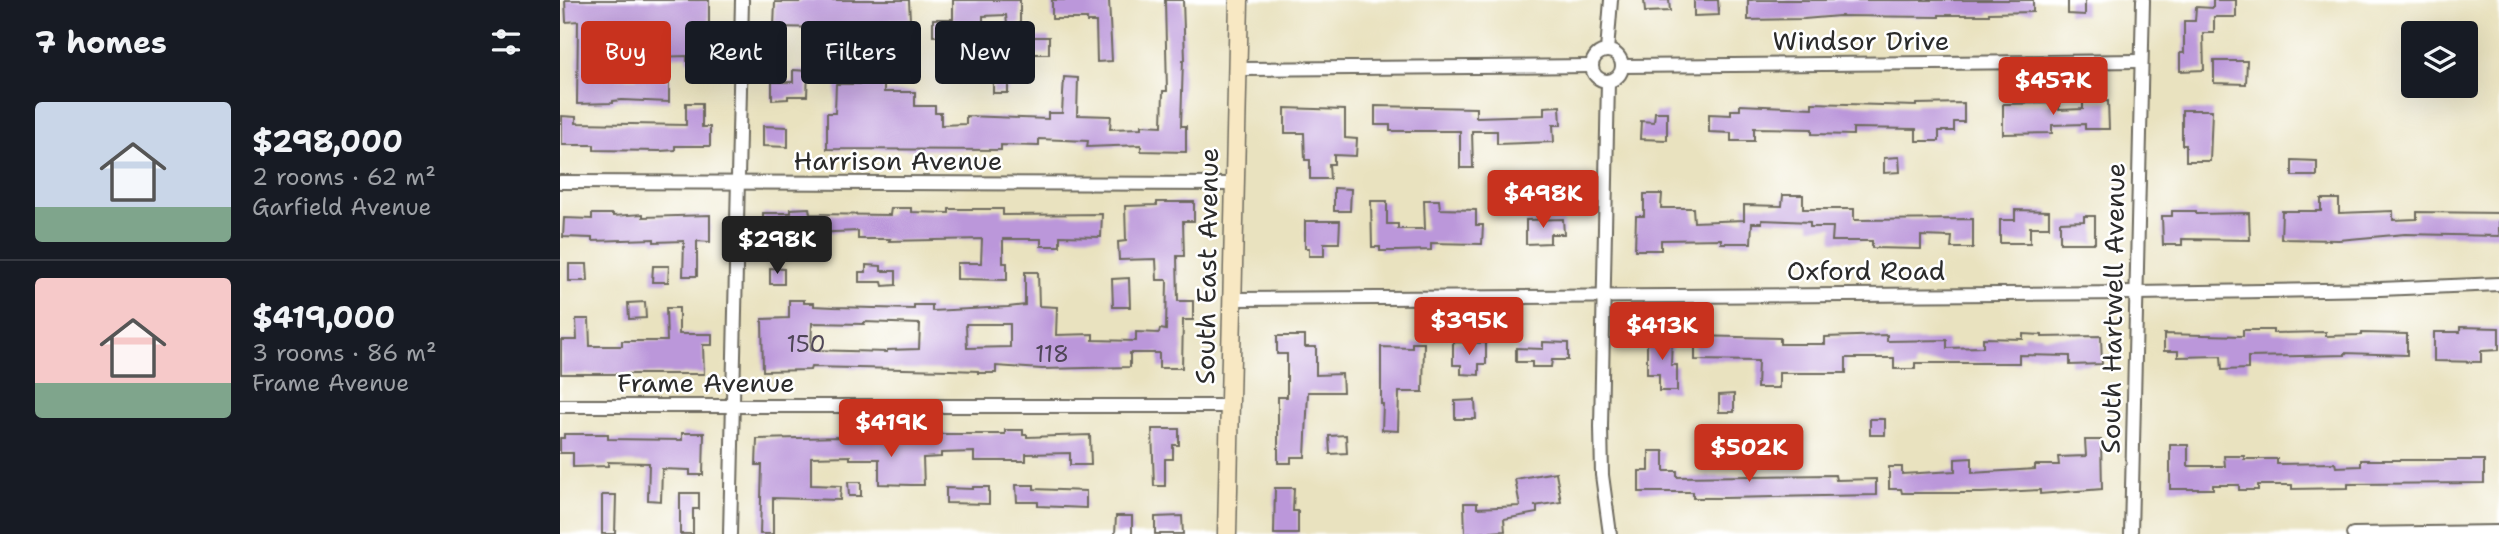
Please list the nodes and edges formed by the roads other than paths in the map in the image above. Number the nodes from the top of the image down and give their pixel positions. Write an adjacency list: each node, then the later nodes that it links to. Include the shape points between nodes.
1 (742, 0): 12 (street)
2 (1239, 0): 9 (main road, South East Avenue)
3 (1611, 0): 5 (street)
4 (2143, 0): 6 (street, South Hartwell Avenue)
5 (1607, 51): 7 (street, via 1598,54); 8 (street, via 1619,57)
6 (2141, 61): 8 (street, Windsor Drive); 15 (street, South Hartwell Avenue)
7 (1592, 66): 9 (street); 10 (street, via 1599,78)
8 (1622, 66): 10 (street)
9 (1238, 69): 13 (main road, South East Avenue)
10 (1608, 81): 16 (street)
11 (560, 183): 12 (street, Harrison Avenue)
12 (738, 183): 13 (street, Harrison Avenue); 19 (street)
13 (1235, 184): 17 (main road, South East Avenue)
14 (2499, 284): 15 (street, Oxford Road)
15 (2137, 293): 16 (street, Oxford Road); 25 (street, South Hartwell Avenue)
16 (1604, 296): 17 (street, Oxford Road); 24 (street, via 1602,463)
17 (1233, 299): 20 (main road, South East Avenue)
18 (560, 406): 19 (street, Frame Avenue)
19 (734, 406): 20 (street, Frame Avenue); 22 (street)
20 (1230, 406): 23 (main road, South East Avenue)
21 (2499, 532): 26 (street)
22 (730, 534)
23 (1227, 534)
24 (1611, 534)
25 (2131, 534)
26 (2353, 534)

